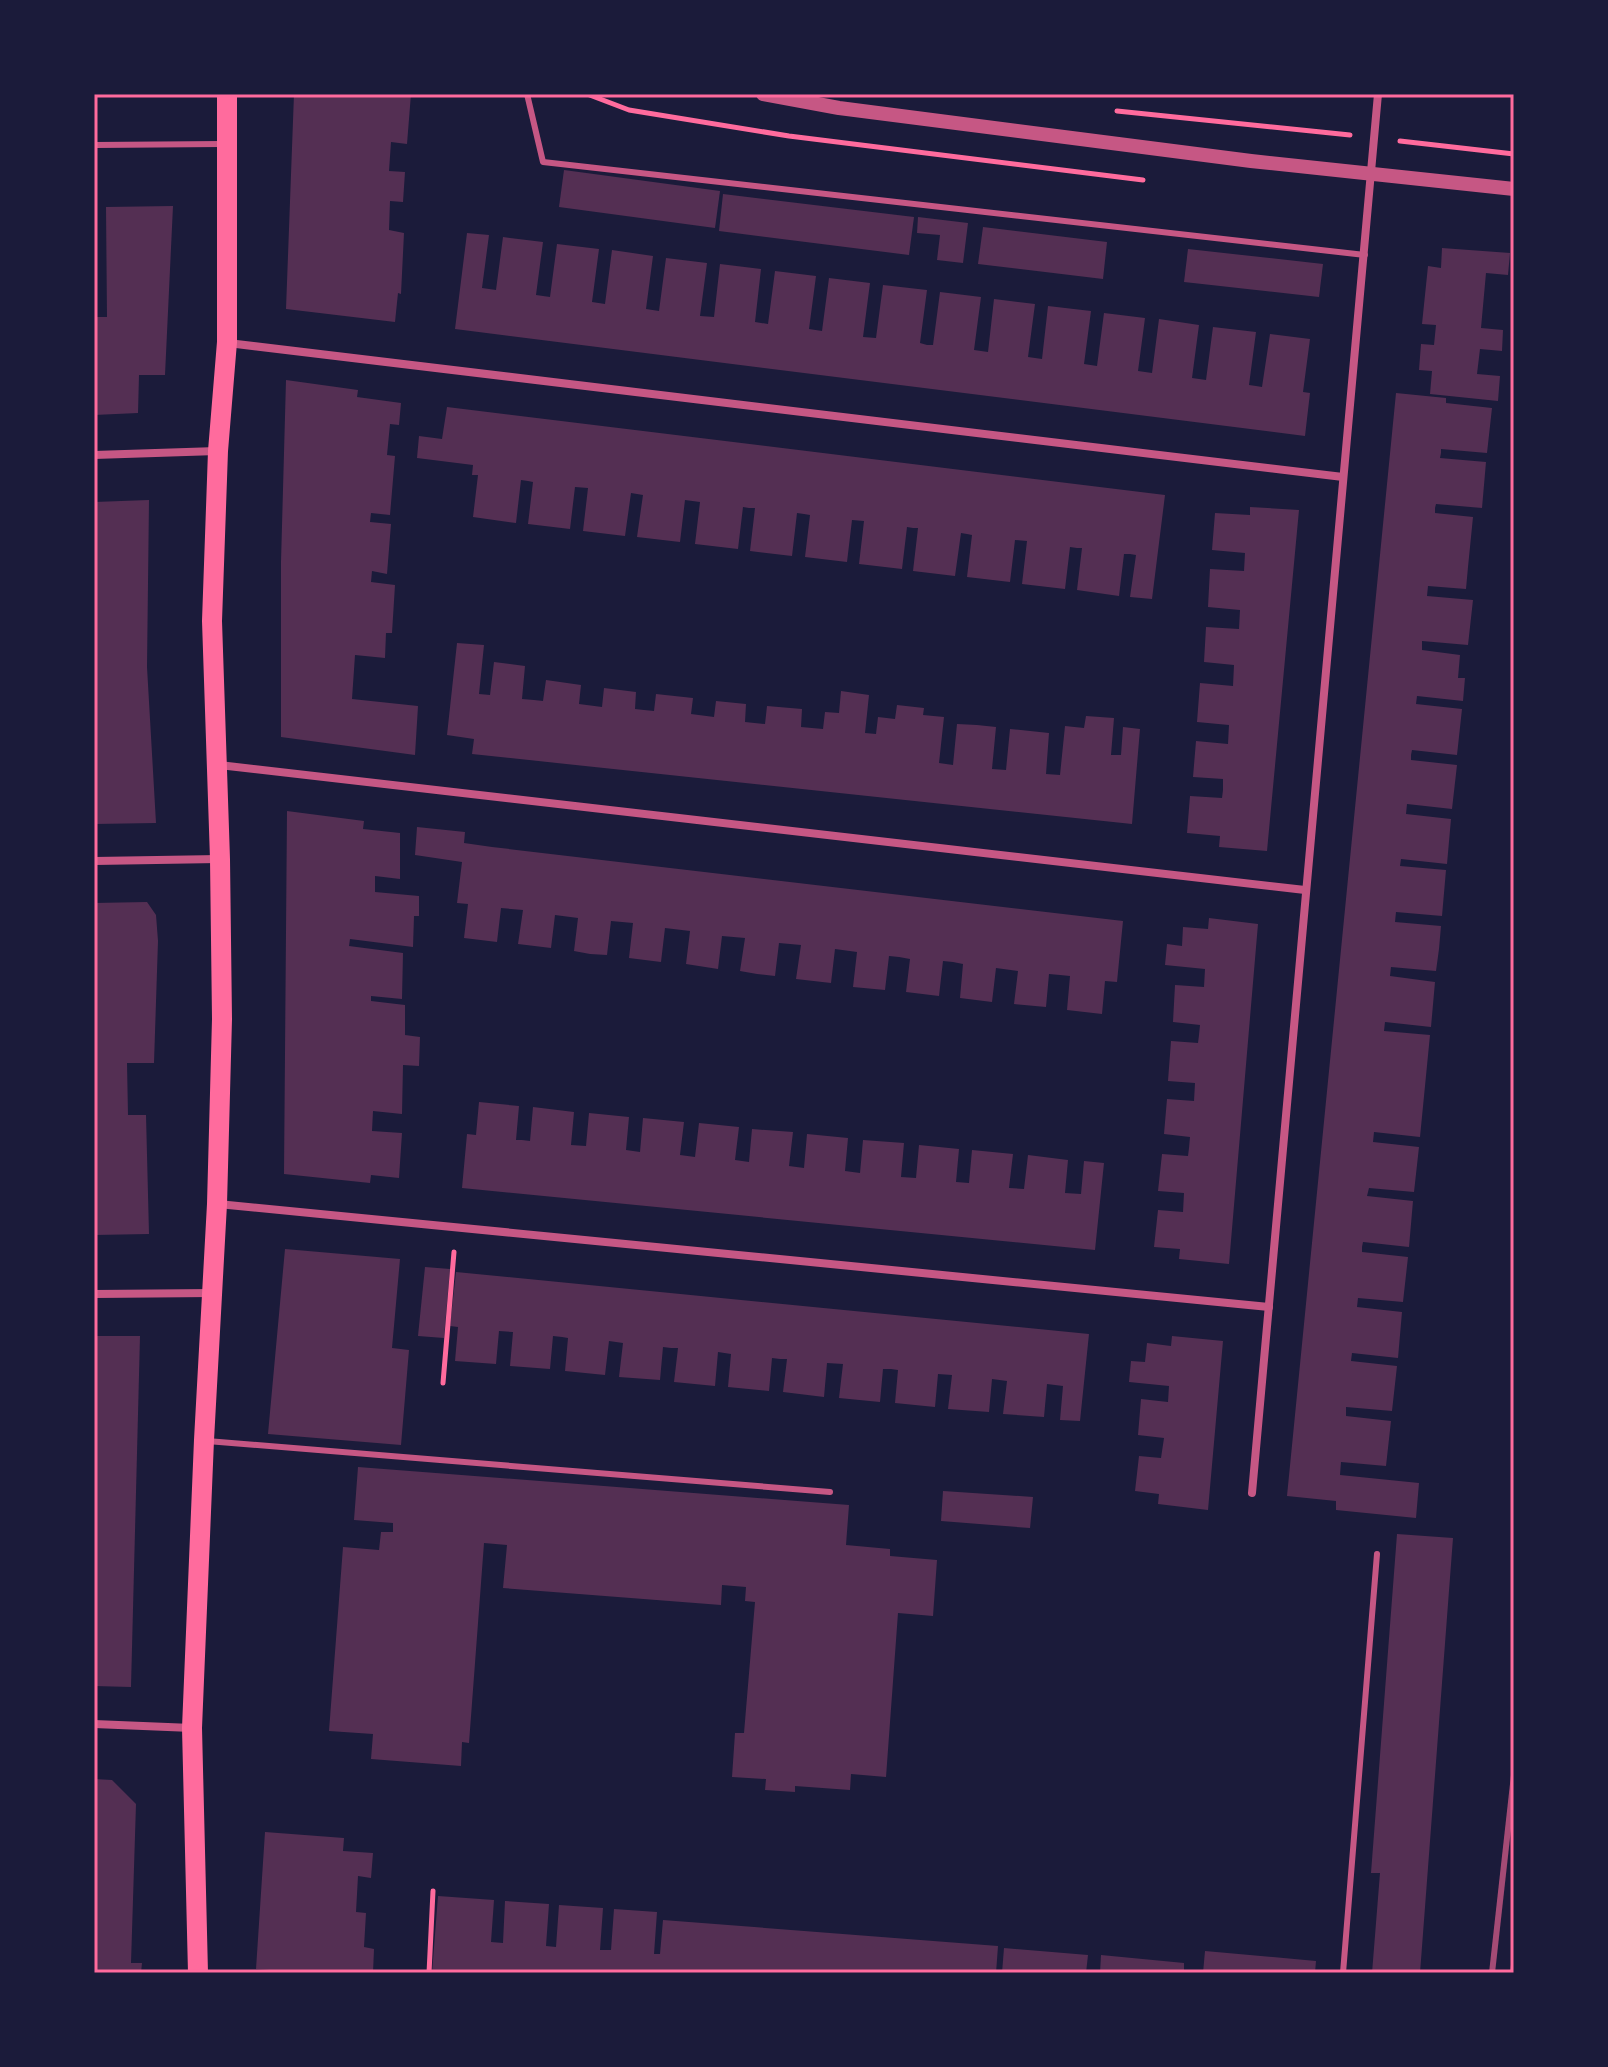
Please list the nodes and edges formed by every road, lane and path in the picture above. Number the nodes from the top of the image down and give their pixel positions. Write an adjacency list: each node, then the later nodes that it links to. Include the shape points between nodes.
1 (227, 94): 5 (main road)
2 (527, 94): 8 (lane, via 543,162)
3 (763, 94): 7 (street, via 1251,161)
4 (1378, 94): 8 (street)
5 (227, 144): 6 (lane); 9 (main road)
6 (94, 145)
7 (1514, 189)
8 (1365, 255): 12 (street)
9 (227, 342): 10 (main road); 12 (street)
10 (218, 451): 11 (street); 13 (main road, via 212,621)
11 (94, 455)
12 (1343, 477): 16 (street)
13 (218, 765): 14 (main road); 16 (street)
14 (220, 859): 15 (street); 17 (main road)
15 (94, 861)
16 (1305, 890): 21 (street)
17 (217, 1204): 18 (street); 19 (main road)
18 (457, 1228): 21 (street); 22 (path)
19 (213, 1293): 20 (street); 23 (main road)
20 (94, 1294)
21 (1269, 1307): 25 (street)
22 (443, 1383)
23 (204, 1440): 24 (lane); 28 (main road)
24 (830, 1492)
25 (1252, 1493)
26 (1377, 1554): 32 (lane)
27 (94, 1724): 28 (street)
28 (192, 1728): 30 (main road)
29 (433, 1891): 31 (path)
30 (198, 1973)
31 (429, 1973)
32 (1343, 1973)

